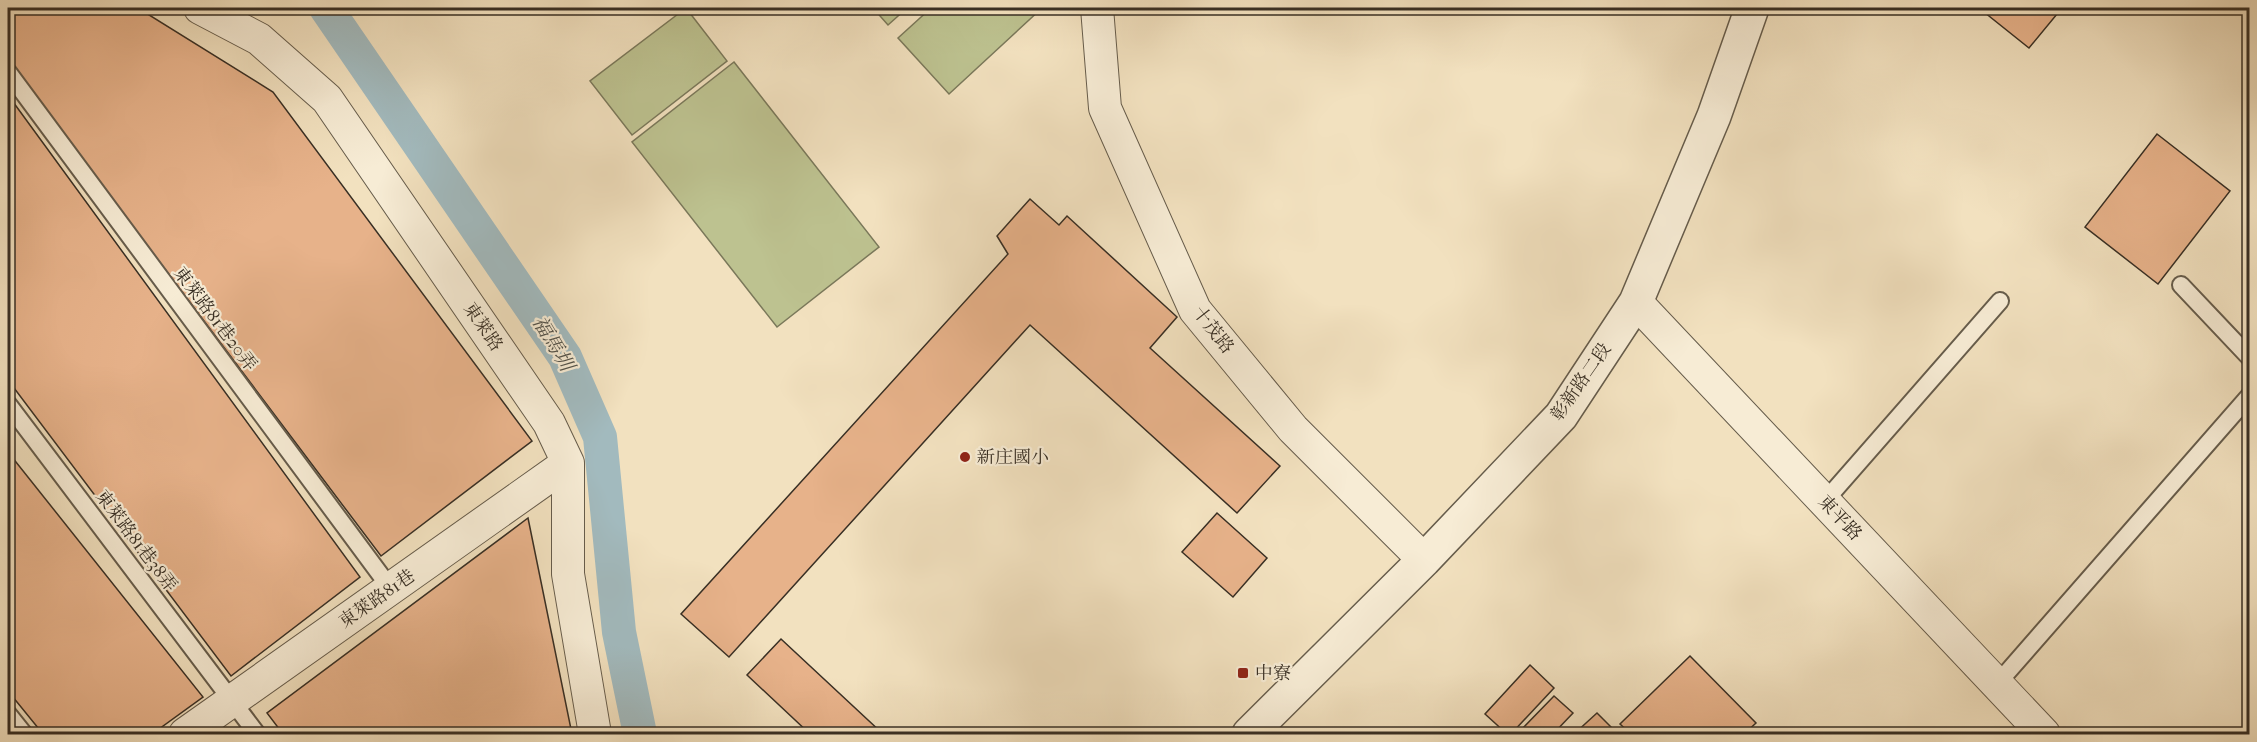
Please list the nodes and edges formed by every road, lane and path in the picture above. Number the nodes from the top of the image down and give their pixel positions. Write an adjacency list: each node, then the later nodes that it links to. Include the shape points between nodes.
1 (200, 8): 11 (street, 東萊路, via 259,39 327,99 549,423)
2 (1097, 8): 13 (street, 十茂路, via 1105,108 1195,310 1293,429)
3 (1752, 8): 7 (street, 彰新路二段, via 1714,116)
4 (8, 72): 14 (lane, 東萊路81巷20弄)
5 (2181, 285): 8 (lane)
6 (2000, 301): 12 (lane)
7 (1635, 302): 12 (street, 東平路); 13 (street, 彰新路二段, via 1561,416)
8 (2250, 358)
9 (2250, 395): 15 (lane)
10 (8, 404): 16 (lane, 東萊路81巷38弄)
11 (568, 463): 14 (street, 東萊路81巷); 21 (street, 東萊路, via 568,574)
12 (1824, 502): 15 (street, 東平路)
13 (1424, 560): 22 (street, 彰新路二段)
14 (391, 589): 16 (street, 東萊路81巷)
15 (1996, 684): 23 (street, 東平路)
16 (233, 701): 19 (street, 東萊路81巷); 20 (lane, 東萊路81巷38弄)
17 (8, 714): 18 (lane)
18 (24, 735)
19 (185, 735)
20 (257, 735)
21 (595, 735)
22 (1249, 735)
23 (2044, 735)

